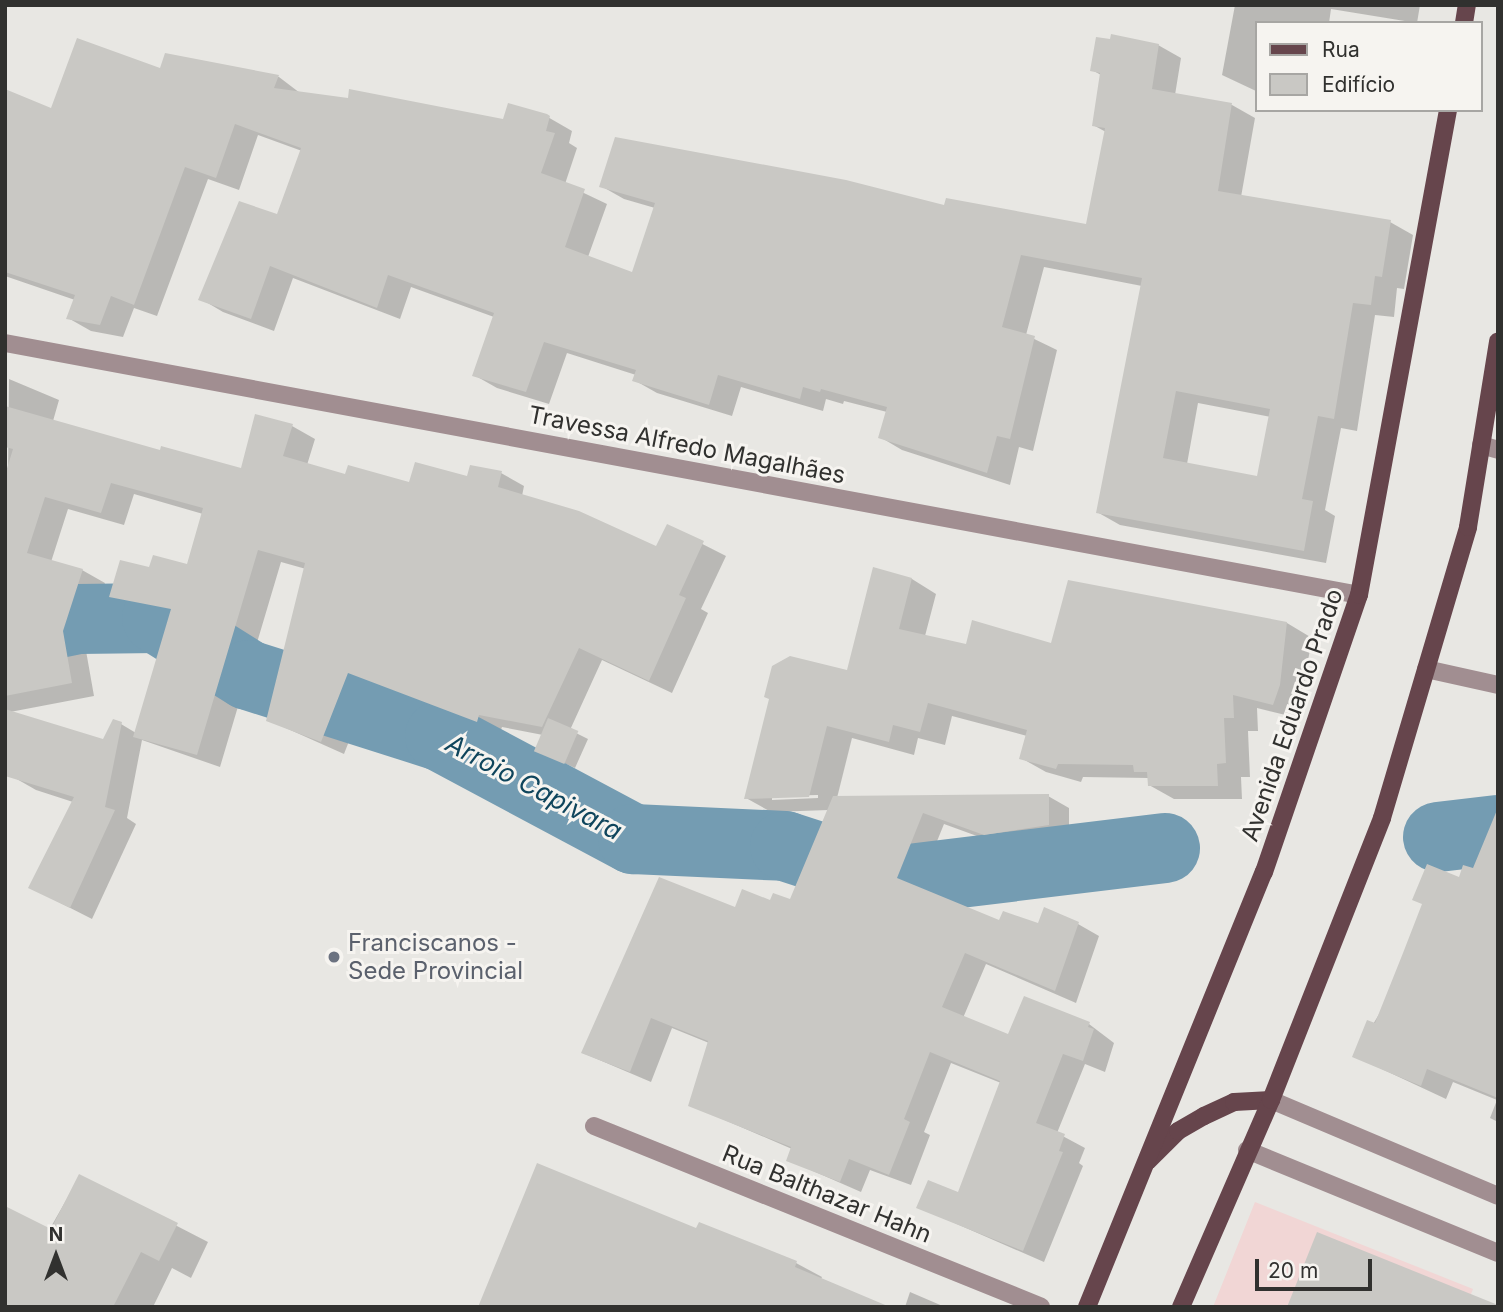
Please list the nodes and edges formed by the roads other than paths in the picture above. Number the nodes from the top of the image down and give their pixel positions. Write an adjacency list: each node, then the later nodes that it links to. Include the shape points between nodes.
1 (1448, 112): 5 (main road, Avenida Eduardo Prado)
2 (1498, 341): 4 (main road)
3 (5, 343): 5 (street, Travessa Alfredo Magalhães)
4 (1489, 448): 6 (main road)
5 (1359, 595): 11 (main road, Avenida Eduardo Prado, via 1264,872)
6 (1426, 670): 7 (street); 8 (main road, via 1382,818)
7 (1498, 685)
8 (1271, 1100): 10 (main road); 11 (main road, via 1234,1102 1204,1116 1178,1131); 12 (street)
9 (594, 1126): 14 (street, Rua Balthazar Hahn)
10 (1247, 1150): 13 (street); 16 (main road)
11 (1141, 1168): 15 (main road, Avenida Eduardo Prado)
12 (1498, 1196)
13 (1498, 1253)
14 (1041, 1307)
15 (1087, 1307)
16 (1181, 1307)

